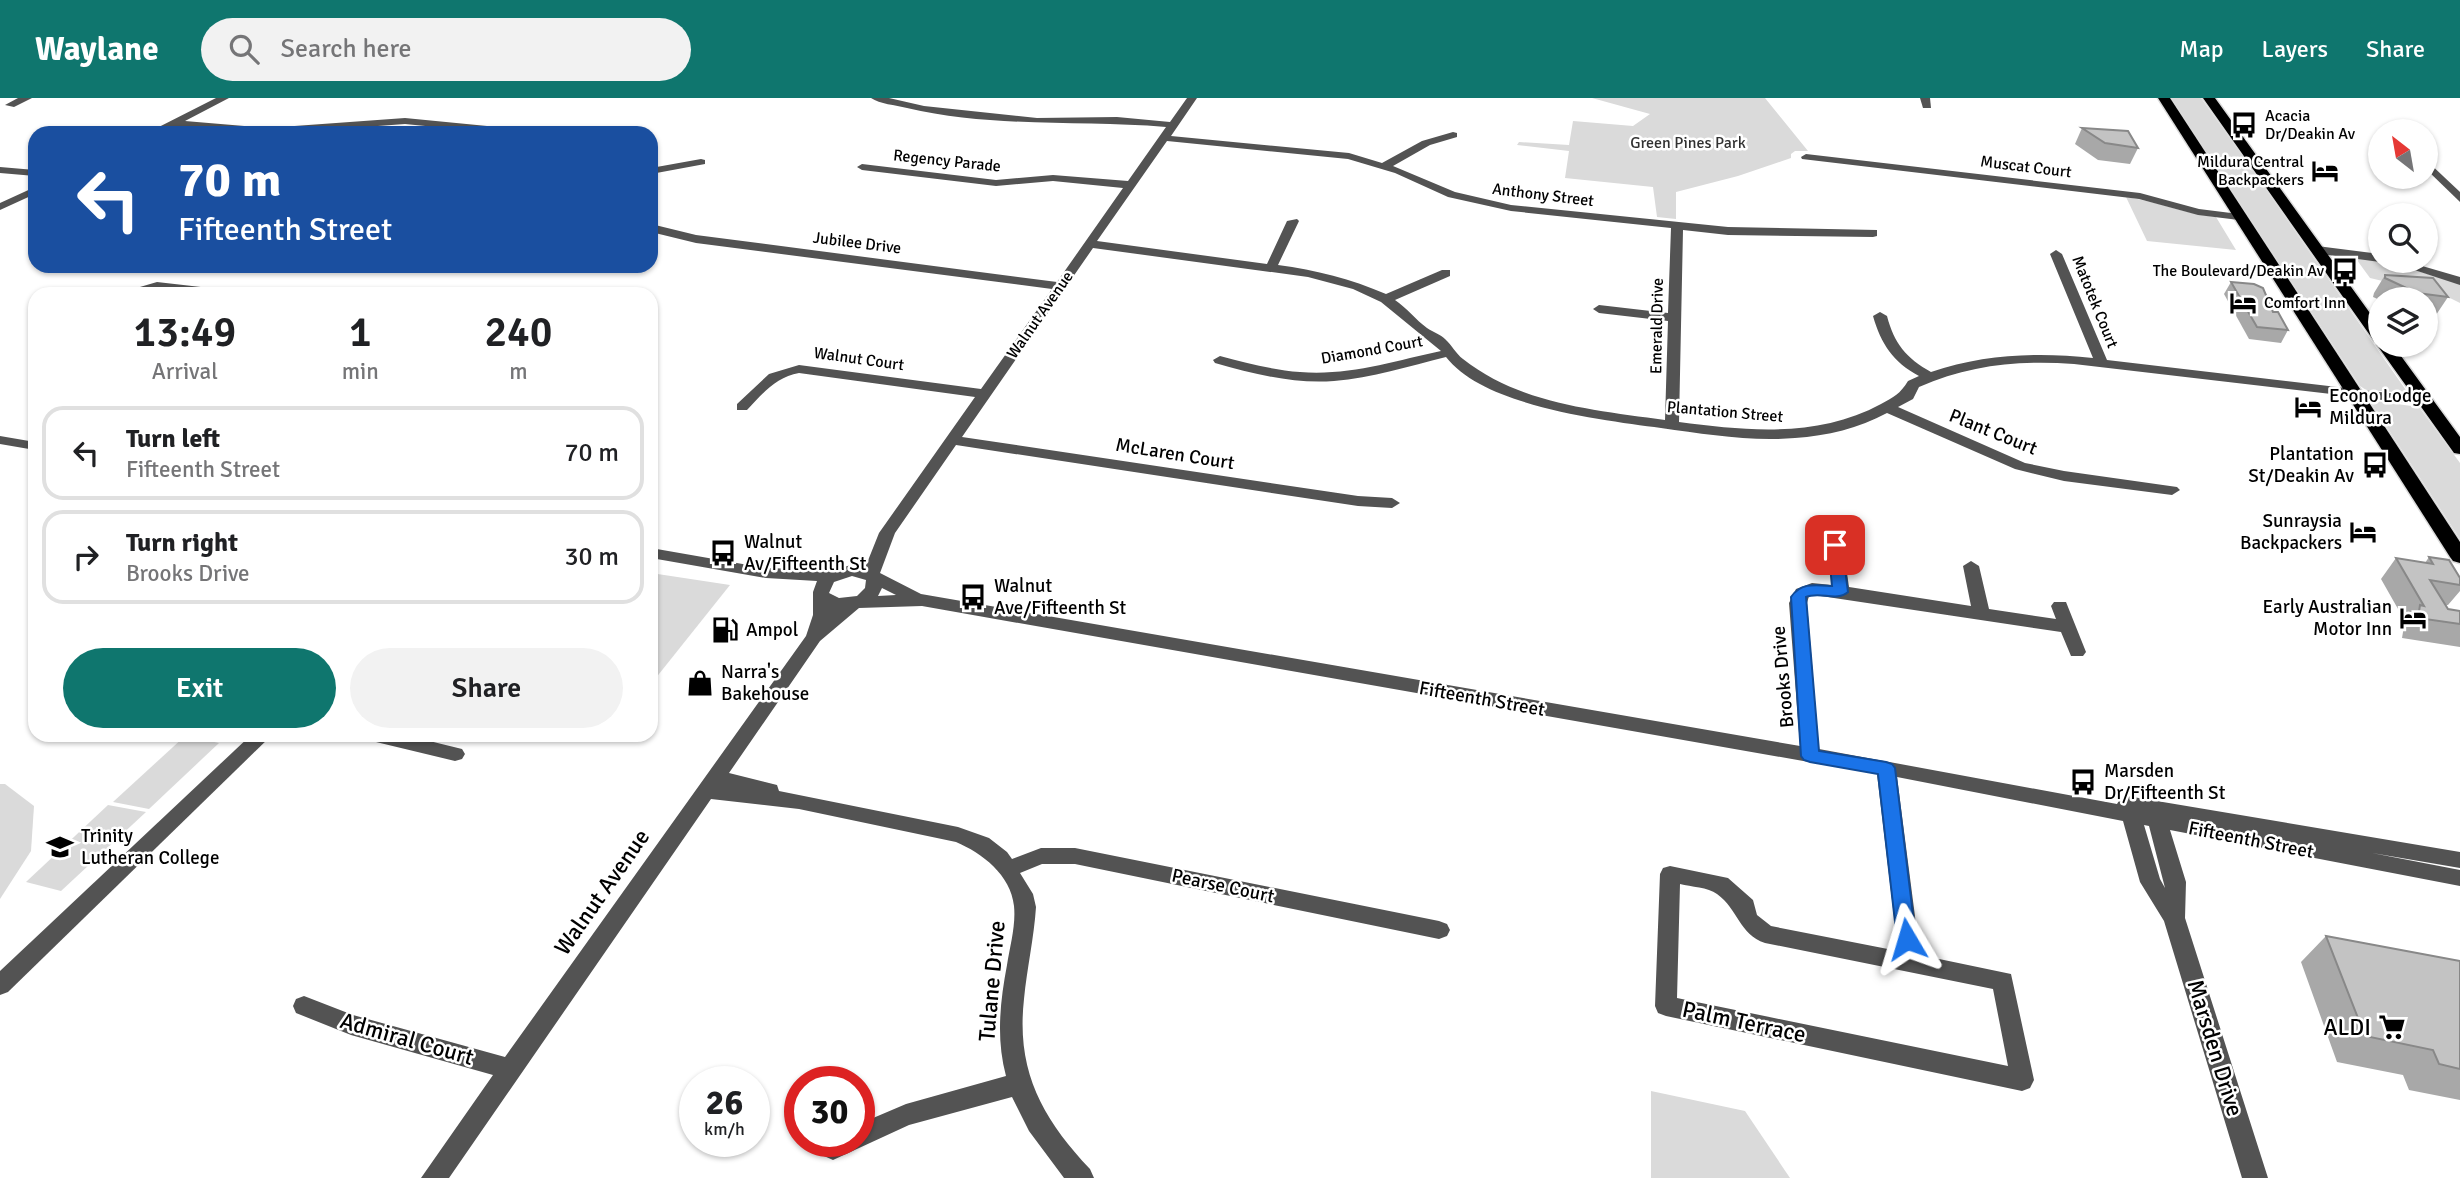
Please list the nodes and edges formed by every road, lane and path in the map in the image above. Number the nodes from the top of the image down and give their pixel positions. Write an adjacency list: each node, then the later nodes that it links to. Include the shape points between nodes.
1 (27, 98): 8 (street)
2 (201, 98): 7 (street)
3 (876, 98): 14 (street, Anthony Street, via 924,109 1024,120 1101,120)
4 (1192, 98): 14 (street, Walnut Avenue)
5 (2164, 98): 17 (highway)
6 (2209, 98): 19 (highway)
7 (221, 99): 9 (street)
8 (10, 105)
9 (173, 123): 10 (street); 11 (street)
10 (167, 126)
11 (200, 126)
12 (354, 126): 13 (street, via 389,121)
13 (462, 126)
14 (1170, 130): 20 (street, Anthony Street, via 1217,142 1335,154); 26 (street, Walnut Avenue)
15 (1453, 135): 20 (street, via 1426,143)
16 (1806, 157): 31 (street, Muscat Court, via 2131,195 2197,212)
17 (2203, 160): 19 (street); 31 (highway)
18 (701, 162): 23 (street)
19 (2256, 164): 37 (highway)
20 (1384, 166): 33 (street, Anthony Street, via 1438,190 1489,204)
21 (862, 167): 26 (street, Regency Parade, via 996,183 1070,180)
22 (0, 170): 24 (street)
23 (658, 170)
24 (28, 174)
25 (2438, 174): 27 (street)
26 (1130, 187): 36 (street, Walnut Avenue)
27 (2455, 190): 29 (street)
28 (28, 193): 30 (street)
29 (2460, 200)
30 (0, 207)
31 (2239, 216): 56 (highway)
32 (1293, 221): 40 (street)
33 (1676, 226): 35 (street, Anthony Street); 48 (street, Emerald Drive)
34 (658, 230): 44 (street, Jubilee Drive, via 696,239)
35 (1872, 233)
36 (1088, 246): 40 (street, Plantation Street); 44 (street, Walnut Avenue)
37 (2317, 250): 39 (street); 49 (highway)
38 (2056, 254): 53 (street, Matotek Court)
39 (2368, 256)
40 (1271, 268): 45 (street, Plantation Street, via 1341,281)
41 (1446, 273): 45 (street)
42 (2433, 273): 43 (street)
43 (2460, 281)
44 (1060, 286): 55 (street, Walnut Avenue)
45 (1386, 299): 50 (street, Plantation Street, via 1440,341)
46 (1599, 309): 48 (street)
47 (1880, 316): 54 (street, via 1895,354)
48 (1675, 318): 60 (street, Emerald Drive)
49 (2368, 321)
50 (1448, 354): 52 (street, Diamond Court, via 1318,377 1267,372); 60 (street, Plantation Street, via 1489,383 1538,402)
51 (2394, 357): 57 (highway)
52 (1220, 360)
53 (2102, 363): 54 (street, Plantation Street, via 2005,359 1955,367); 56 (street, Plantation Street)
54 (1931, 377): 59 (street, Plantation Street, via 1913,384 1910,394)
55 (984, 394): 58 (street, Walnut Court, via 799,369 769,378); 62 (street, Walnut Avenue)
56 (2355, 394): 57 (street, Plantation Street); 70 (highway)
57 (2426, 401): 64 (highway)
58 (742, 407)
59 (1886, 407): 60 (street, Plantation Street, via 1842,427 1794,434 1750,435); 65 (street, Plant Court, via 2020,466)
60 (1672, 425)
61 (0, 440): 63 (street)
62 (952, 440): 66 (street, McLaren Court, via 1358,502); 67 (street, Walnut Avenue)
63 (28, 445)
64 (2460, 449)
65 (2172, 490)
66 (1392, 503)
67 (887, 533): 73 (street, Walnut Avenue); 74 (street, Walnut Avenue)
68 (1835, 545): 75 (street)
69 (658, 554): 72 (street)
70 (2460, 557)
71 (1971, 566): 80 (street)
72 (766, 573): 73 (street); 76 (street)
73 (839, 573): 74 (street, Fifteenth Street, via 860,570); 76 (street, Walnut Avenue, via 822,585)
74 (873, 577): 77 (street, Fifteenth Street); 78 (street, Walnut Avenue, via 874,589)
75 (1841, 592): 80 (street, Brooks Drive); 87 (street, Brooks Drive, via 1812,589 1799,597)
76 (822, 597): 78 (street, Fifteenth Street, via 836,604); 82 (street, Walnut Avenue, via 822,615)
77 (922, 600): 78 (street, Fifteenth Street); 87 (street, Fifteenth Street)
78 (856, 603): 82 (street, Walnut Avenue)
79 (2060, 606): 81 (street)
80 (1981, 614): 81 (street, Brooks Drive)
81 (2068, 627): 83 (street)
82 (814, 637): 89 (street, Walnut Avenue)
83 (2077, 652)
84 (256, 742): 98 (street)
85 (405, 742): 86 (street)
86 (455, 754)
87 (1810, 756): 88 (street, Fifteenth Street)
88 (1886, 768): 90 (street, Fifteenth Street); 97 (street)
89 (710, 784): 93 (street, Tulane Drive, via 958,835 982,844); 100 (street, Walnut Avenue)
90 (2131, 811): 91 (street, Fifteenth Street); 95 (street, Marsden Drive, via 2150,882)
91 (2155, 815): 92 (street, Fifteenth Street); 94 (street, Fifteenth Street); 95 (street, Marsden Drive, via 2176,882)
92 (2460, 860)
93 (1009, 869): 96 (street, Pearse Court, via 1041,856 1075,856); 101 (street, Tulane Drive, via 1025,906 1011,1014)
94 (2460, 878)
95 (2174, 918): 105 (street, Marsden Drive)
96 (1438, 930)
97 (1910, 963): 97 (street, Palm Terrace, via 1765,934 1747,919 1745,906 1721,884 1670,874 1667,1006 2022,1080 2003,981)
98 (0, 985)
99 (304, 1006): 100 (street, Admiral Court, via 351,1026)
100 (511, 1069): 103 (street, Walnut Avenue)
101 (1018, 1084): 102 (street, via 906,1115); 104 (street, Tulane Drive, via 1037,1125)
102 (875, 1129)
103 (434, 1178)
104 (1081, 1178)
105 (2255, 1178)

